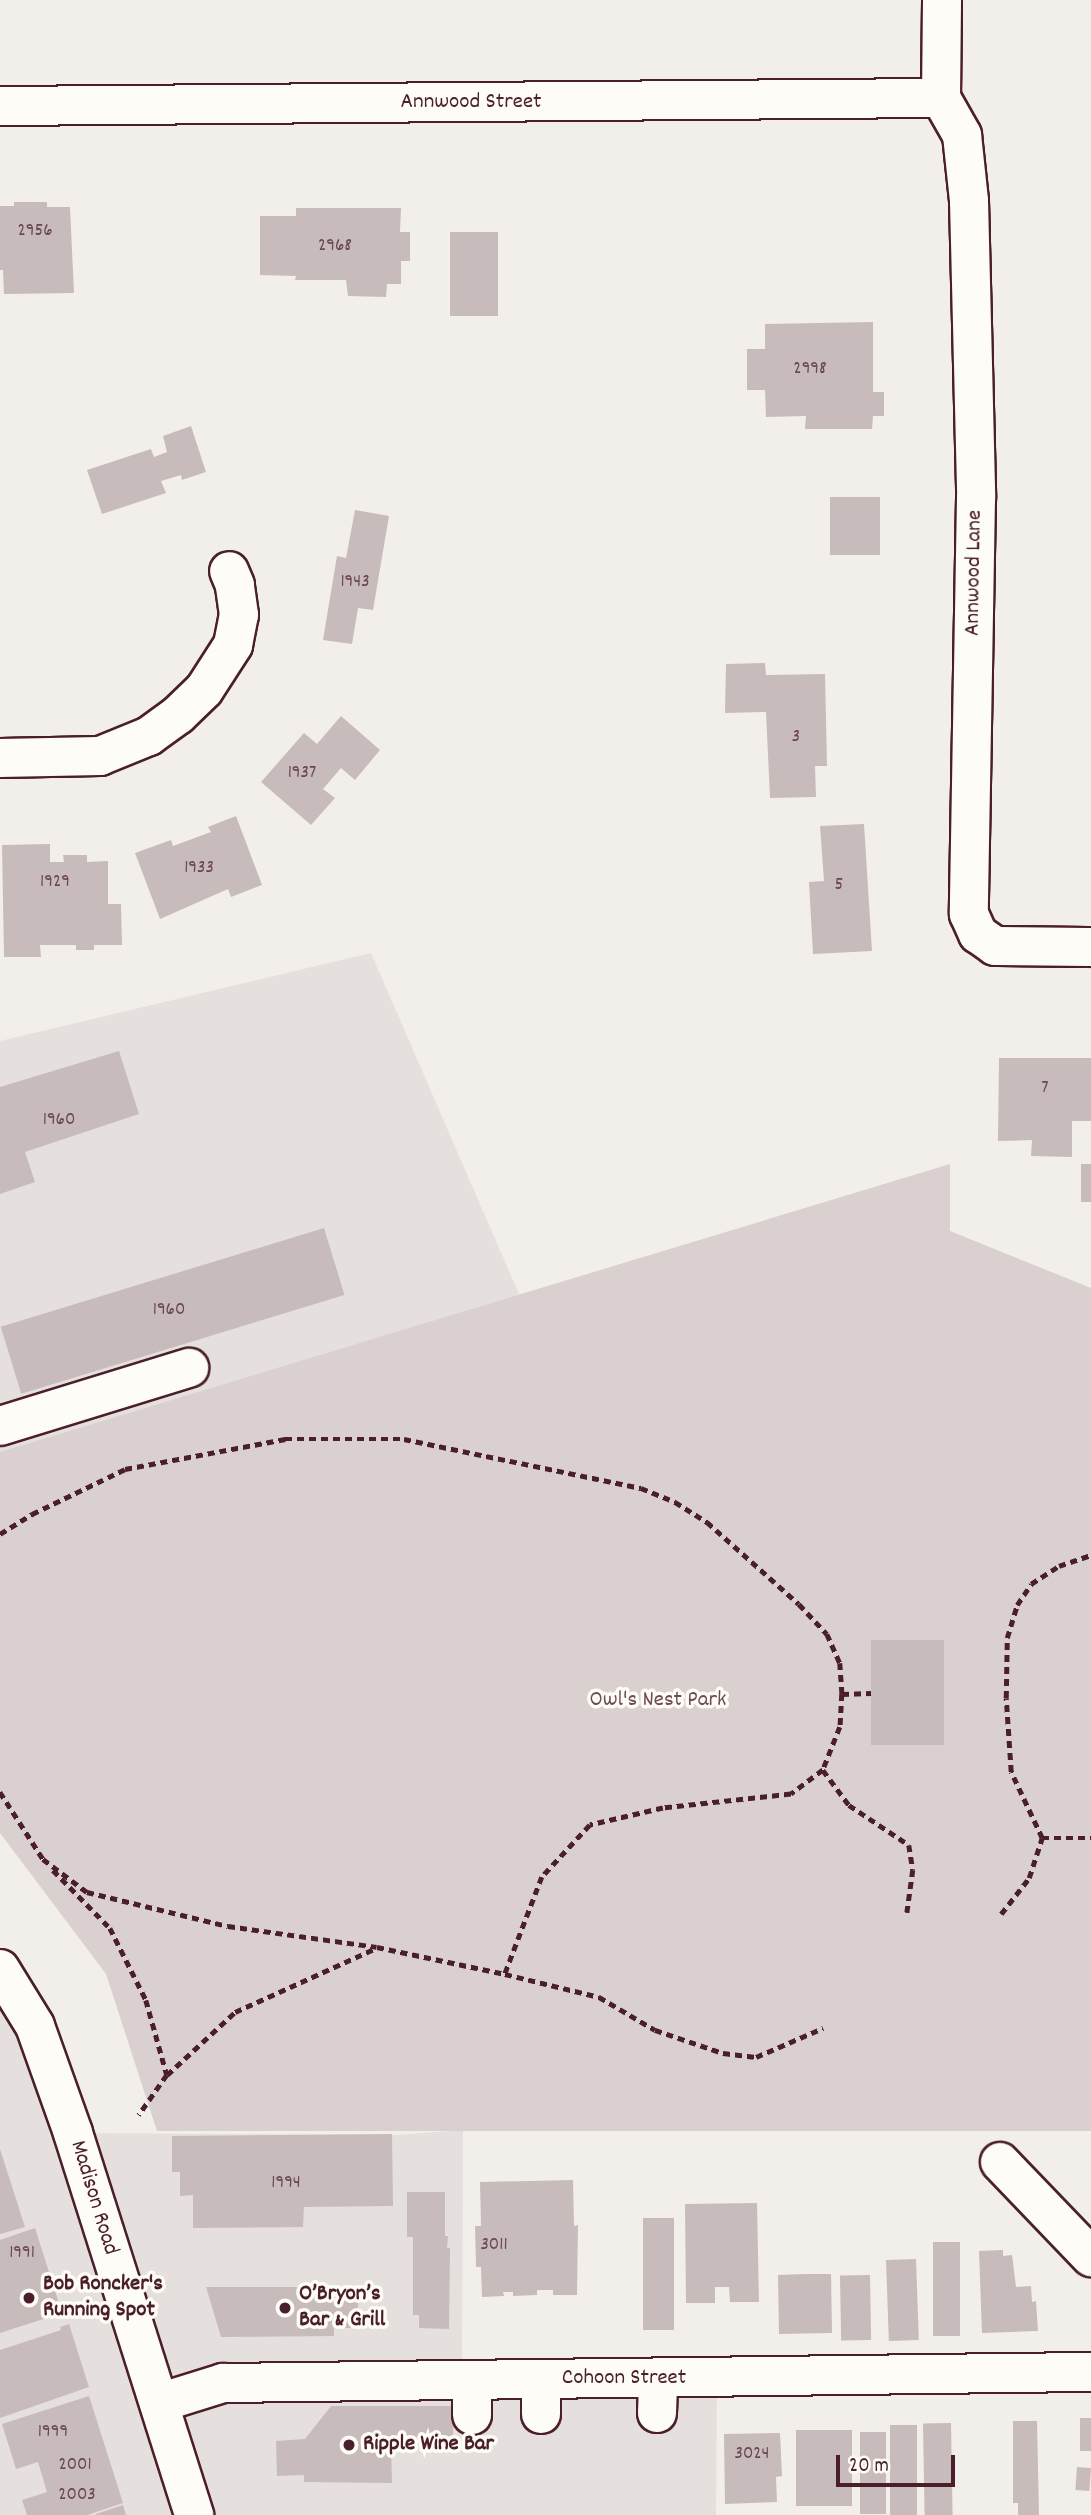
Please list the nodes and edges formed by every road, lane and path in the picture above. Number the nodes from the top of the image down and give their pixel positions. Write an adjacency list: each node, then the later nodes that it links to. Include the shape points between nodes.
1 (943, 0): 2 (street)
2 (941, 98): 3 (street, Annwood Street); 6 (street, Annwood Lane, via 962,135 970,201 976,498 969,914 978,934 995,946)
3 (0, 106)
4 (229, 571): 5 (street, via 239,615 233,645 204,690 178,715 149,736 100,756)
5 (0, 758)
6 (1091, 947)
7 (189, 1368): 8 (street)
8 (0, 1426)
9 (0, 1534): 12 (path, via 125,1469 285,1438 404,1439 641,1488 675,1502 707,1522 827,1634 840,1663)
10 (1091, 1555): 15 (path, via 1059,1566 1031,1584 1017,1605 1007,1638 1007,1751 1011,1772)
11 (871, 1693): 12 (path)
12 (842, 1694): 13 (path, via 841,1727)
13 (823, 1770): 18 (path, via 849,1805 909,1845 914,1870); 22 (path, via 790,1794 663,1808 590,1825 542,1877)
14 (0, 1792): 17 (path)
15 (1042, 1838): 16 (path); 19 (path, via 1029,1878)
16 (1091, 1838)
17 (43, 1859): 20 (path, via 87,1892 228,1926); 24 (path, via 110,1928 146,2000)
18 (906, 1913)
19 (1001, 1914)
20 (377, 1947): 22 (path); 24 (path, via 235,2012)
21 (0, 1969): 29 (street, Madison Road, via 35,2026)
22 (505, 1974): 23 (path, via 599,1997 655,2030 723,2053 756,2057)
23 (823, 2028)
24 (167, 2075): 25 (path)
25 (139, 2115)
26 (1000, 2162): 27 (street)
27 (1091, 2257)
28 (1091, 2372): 29 (street, Cohoon Street, via 658,2395 472,2397 223,2383)
29 (159, 2403): 30 (street, Madison Road)
30 (194, 2515)

